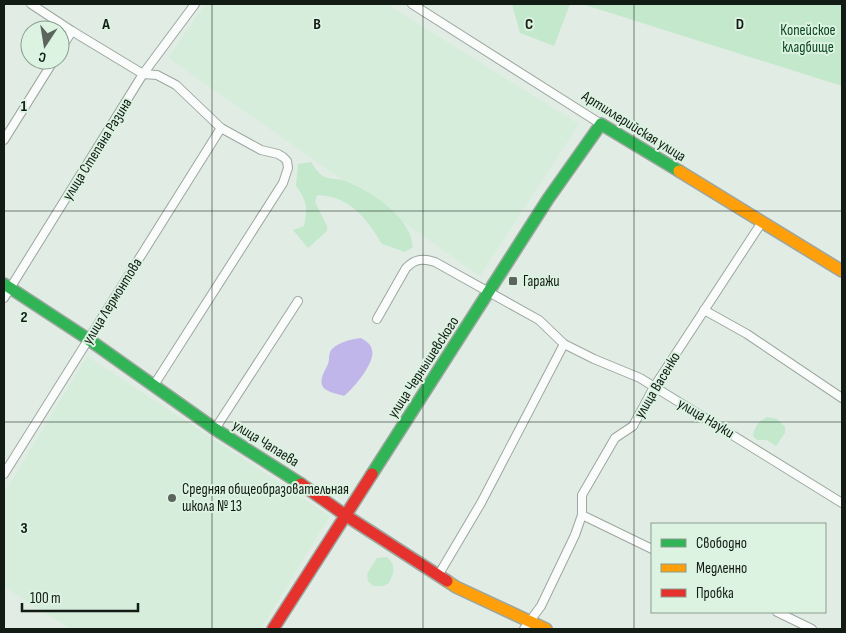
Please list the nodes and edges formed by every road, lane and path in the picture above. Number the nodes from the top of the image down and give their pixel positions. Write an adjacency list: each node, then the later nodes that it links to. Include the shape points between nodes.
1 (31, 4): 4 (street)
2 (195, 4): 7 (street, улица Степана Разина)
3 (412, 4): 8 (street, Артиллерийская улица)
4 (72, 31): 5 (street); 7 (street)
5 (70, 34)
6 (48, 70): 10 (street)
7 (143, 74): 9 (street, via 157,75 176,86); 13 (street, улица Степана Разина)
8 (601, 124): 11 (street, Артиллерийская улица); 14 (street, улица Чернышевского)
9 (221, 128): 18 (street, улица Лермонтова); 20 (street, via 261,150 278,154 287,161 288,168 283,183)
10 (4, 140)
11 (762, 222): 12 (street, Артиллерийская улица); 16 (street, улица Васенко)
12 (842, 271)
13 (6, 290): 18 (street, улица Чапаева)
14 (489, 292): 17 (street, улица Науки, via 435,262 420,259 406,268); 19 (street, улица Науки, via 539,320); 26 (street, улица Чернышевского)
15 (298, 301): 23 (street)
16 (704, 310): 21 (street, улица Васенко); 22 (street, via 747,334)
17 (377, 319)
18 (88, 339): 20 (street, улица Чапаева); 24 (street, улица Лермонтова)
19 (564, 344): 21 (street, улица Науки); 29 (street, via 481,503)
20 (154, 385): 23 (street, улица Чапаева)
21 (654, 387): 25 (street, улица Науки); 27 (street, улица Васенко, via 633,426 615,438 582,495)
22 (842, 398)
23 (214, 429): 26 (street, улица Чапаева, via 280,469)
24 (4, 474)
25 (842, 503)
26 (345, 515): 29 (street, улица Чапаева); 32 (street, улица Чернышевского)
27 (582, 515): 28 (street); 31 (street, улица Васенко, via 542,606)
28 (651, 549)
29 (439, 574): 31 (street, улица Чапаева, via 456,587)
30 (779, 613): 34 (street)
31 (527, 625): 33 (street, улица Чапаева)
32 (273, 629)
33 (546, 629)
34 (812, 629)

